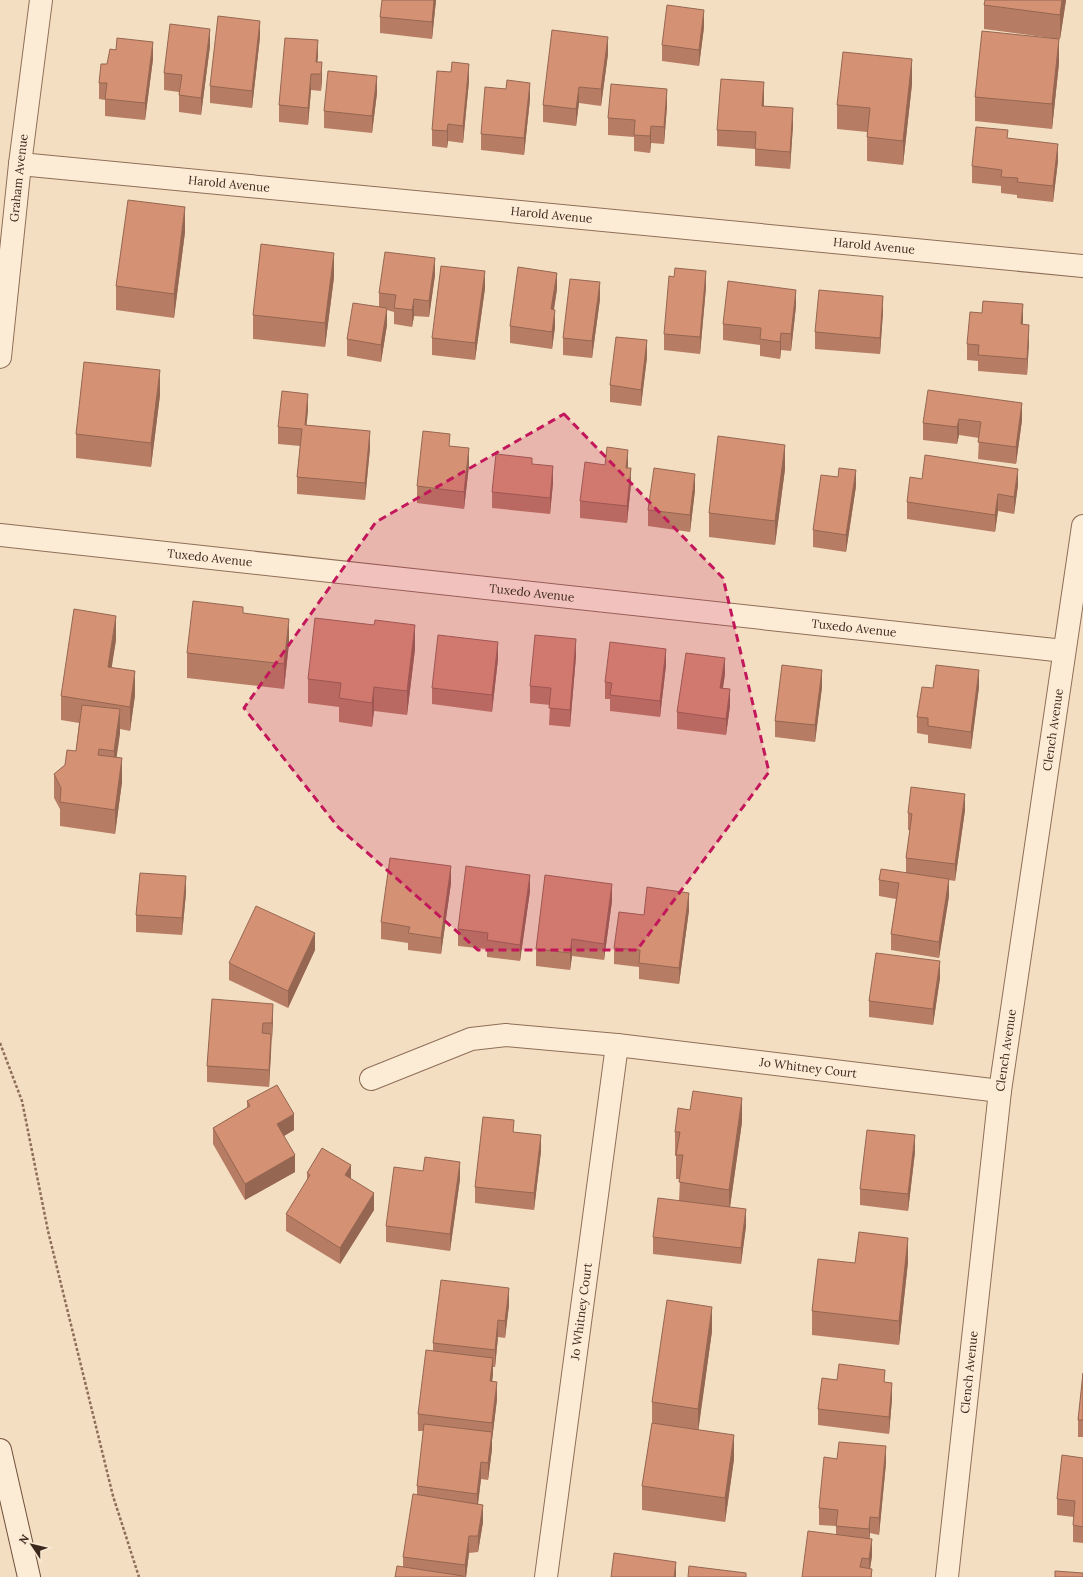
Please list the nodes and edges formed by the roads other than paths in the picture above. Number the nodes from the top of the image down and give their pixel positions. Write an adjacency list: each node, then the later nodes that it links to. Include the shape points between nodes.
1 (41, 0): 2 (street, Graham Avenue)
2 (20, 164): 3 (street, Harold Avenue); 4 (street, Graham Avenue)
3 (1083, 266)
4 (0, 357)
5 (1083, 526): 7 (street, Clench Avenue)
6 (0, 535): 7 (street, Tuxedo Avenue)
7 (1064, 651): 10 (street, Clench Avenue)
8 (617, 1045): 9 (street, Jo Whitney Court, via 506,1035 471,1039); 10 (street, Jo Whitney Court); 13 (street, Jo Whitney Court)
9 (371, 1079)
10 (1000, 1091): 14 (street, Clench Avenue)
11 (0, 1450): 12 (street)
12 (29, 1577)
13 (546, 1577)
14 (947, 1577)

